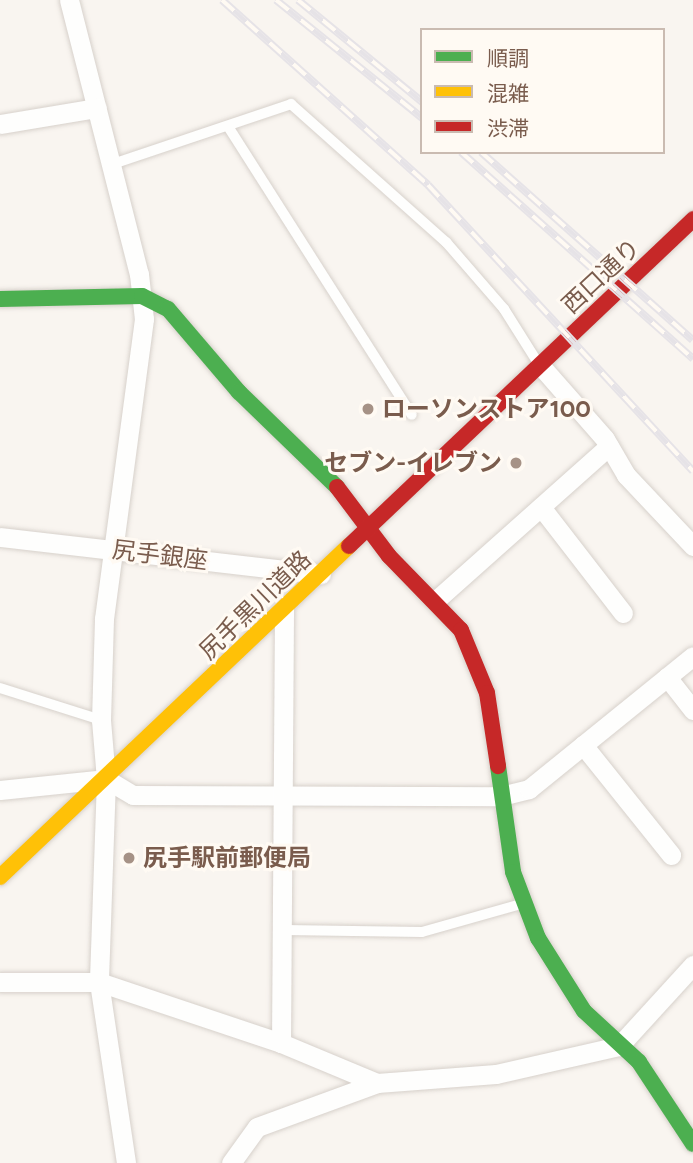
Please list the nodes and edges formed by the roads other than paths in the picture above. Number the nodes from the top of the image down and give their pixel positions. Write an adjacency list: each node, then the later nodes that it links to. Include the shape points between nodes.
1 (69, 0): 2 (street)
2 (97, 108): 3 (street); 5 (street)
3 (0, 124)
4 (229, 128): 5 (lane); 9 (lane, via 291,104 446,242 504,309); 10 (lane)
5 (113, 164): 7 (street)
6 (693, 219): 9 (street, 西口通り)
7 (142, 296): 8 (street); 13 (street, via 168,309); 16 (street, via 144,319)
8 (0, 299)
9 (540, 365): 11 (street); 13 (street, 尻手黒川道路)
10 (412, 415)
11 (609, 446): 12 (street); 15 (street, via 626,475)
12 (541, 507): 18 (street); 20 (street)
13 (371, 526): 17 (street, 尻手黒川道路); 18 (street, via 389,556)
14 (0, 537): 16 (street, 尻手銀座)
15 (693, 546)
16 (113, 549): 17 (street, 尻手銀座); 25 (street)
17 (321, 574): 19 (street, 尻手黒川道路)
18 (435, 601): 29 (street, via 461,630 480,670)
19 (284, 610): 27 (street, 尻手黒川道路); 30 (street)
20 (623, 613)
21 (693, 656): 22 (street)
22 (667, 677): 24 (street); 26 (street)
23 (0, 688): 25 (lane)
24 (693, 710)
25 (101, 720): 27 (street)
26 (583, 745): 29 (street, via 529,789); 31 (street)
27 (106, 779): 28 (street); 30 (street, via 133,795); 32 (street, 尻手黒川道路); 37 (street)
28 (0, 790)
29 (501, 796): 30 (street); 33 (street)
30 (287, 799): 34 (street)
31 (671, 855)
32 (0, 877)
33 (523, 903): 34 (lane, via 422,932); 39 (street, via 557,972)
34 (284, 930): 38 (street)
35 (693, 965): 39 (street)
36 (0, 982): 37 (street)
37 (99, 982): 38 (street); 42 (street)
38 (281, 1043): 40 (street)
39 (618, 1046): 40 (street, via 496,1074); 41 (street, via 639,1062)
40 (377, 1083): 43 (street, via 257,1126)
41 (693, 1144)
42 (126, 1163)
43 (231, 1163)

